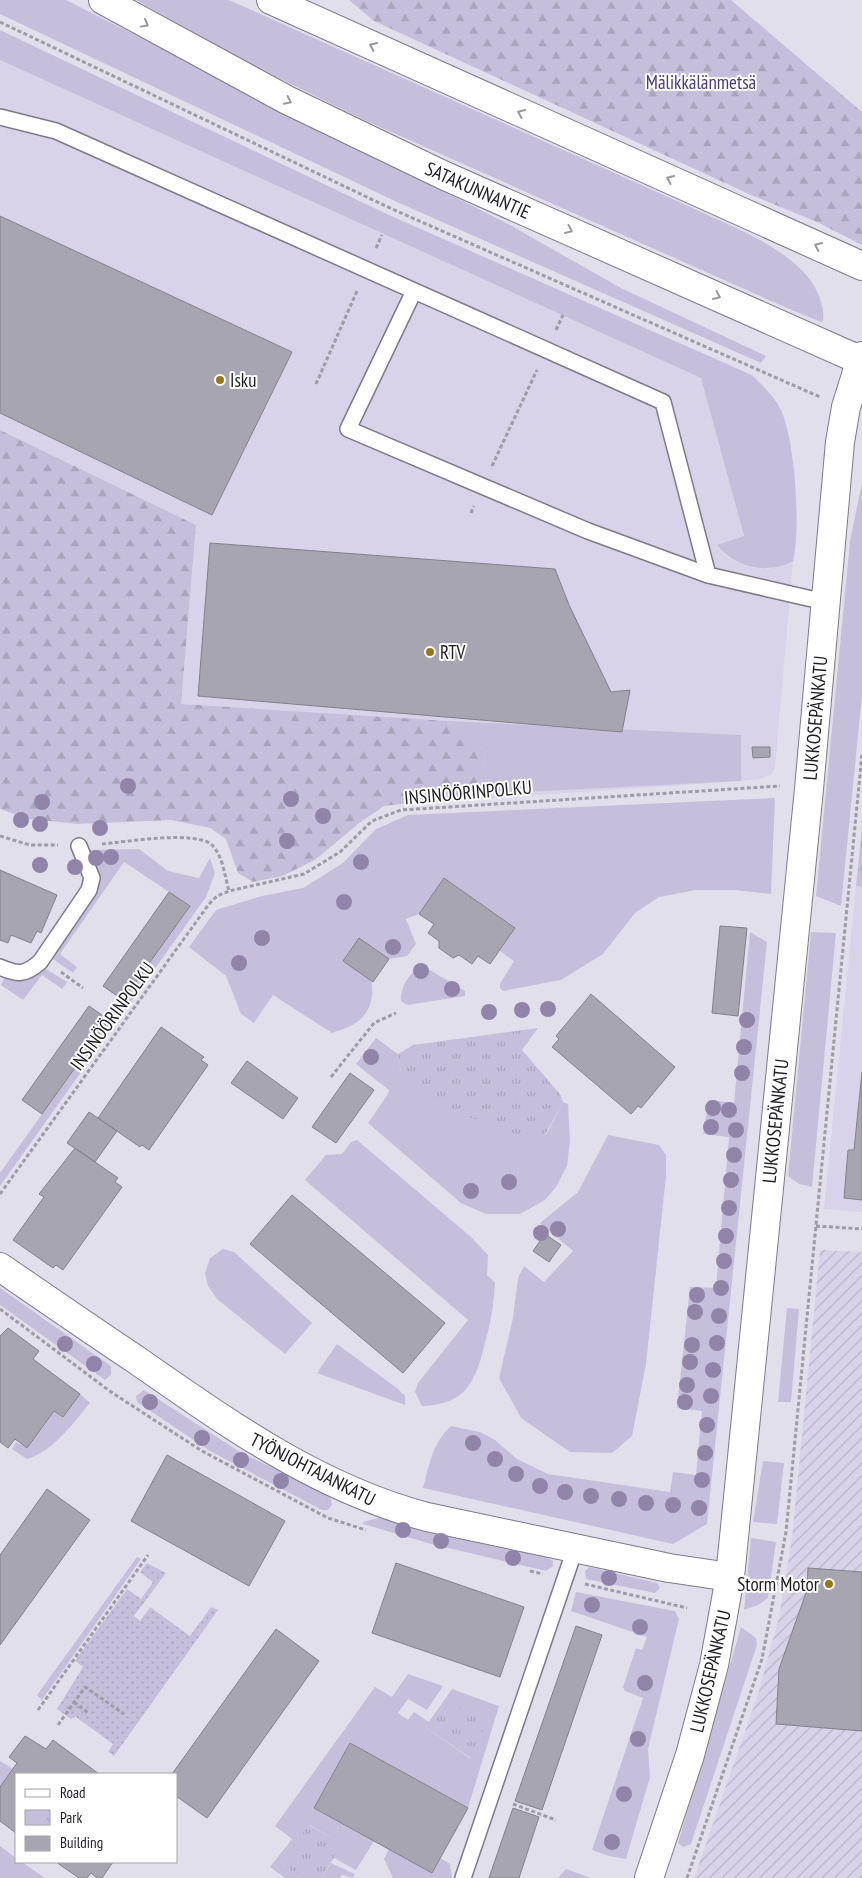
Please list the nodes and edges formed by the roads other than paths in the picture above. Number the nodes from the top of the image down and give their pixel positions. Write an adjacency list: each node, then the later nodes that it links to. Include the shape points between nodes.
1 (103, 0): 6 (street, SATAKUNNANTIE, one-way to 6, via 278,96 435,171)
2 (272, 0): 4 (street, one-way to 2)
3 (0, 117): 5 (lane, via 56,131)
4 (862, 266)
5 (414, 291): 7 (lane, via 663,402); 7 (lane, via 348,428 588,531)
6 (861, 359): 8 (street, LUKKOSEPÄNKATU, via 846,407 840,442)
7 (708, 575): 8 (lane)
8 (825, 602): 13 (street, LUKKOSEPÄNKATU)
9 (79, 846): 10 (lane, via 92,878 89,890 30,972)
10 (2, 971)
11 (0, 1267): 12 (street, TYÖNJOHTAJANKATU, via 210,1413 277,1455 344,1489 418,1515)
12 (575, 1549): 13 (street, TYÖNJOHTAJANKATU); 14 (lane)
13 (730, 1577): 15 (street, LUKKOSEPÄNKATU, via 714,1665 690,1755)
14 (463, 1878)
15 (649, 1878)

